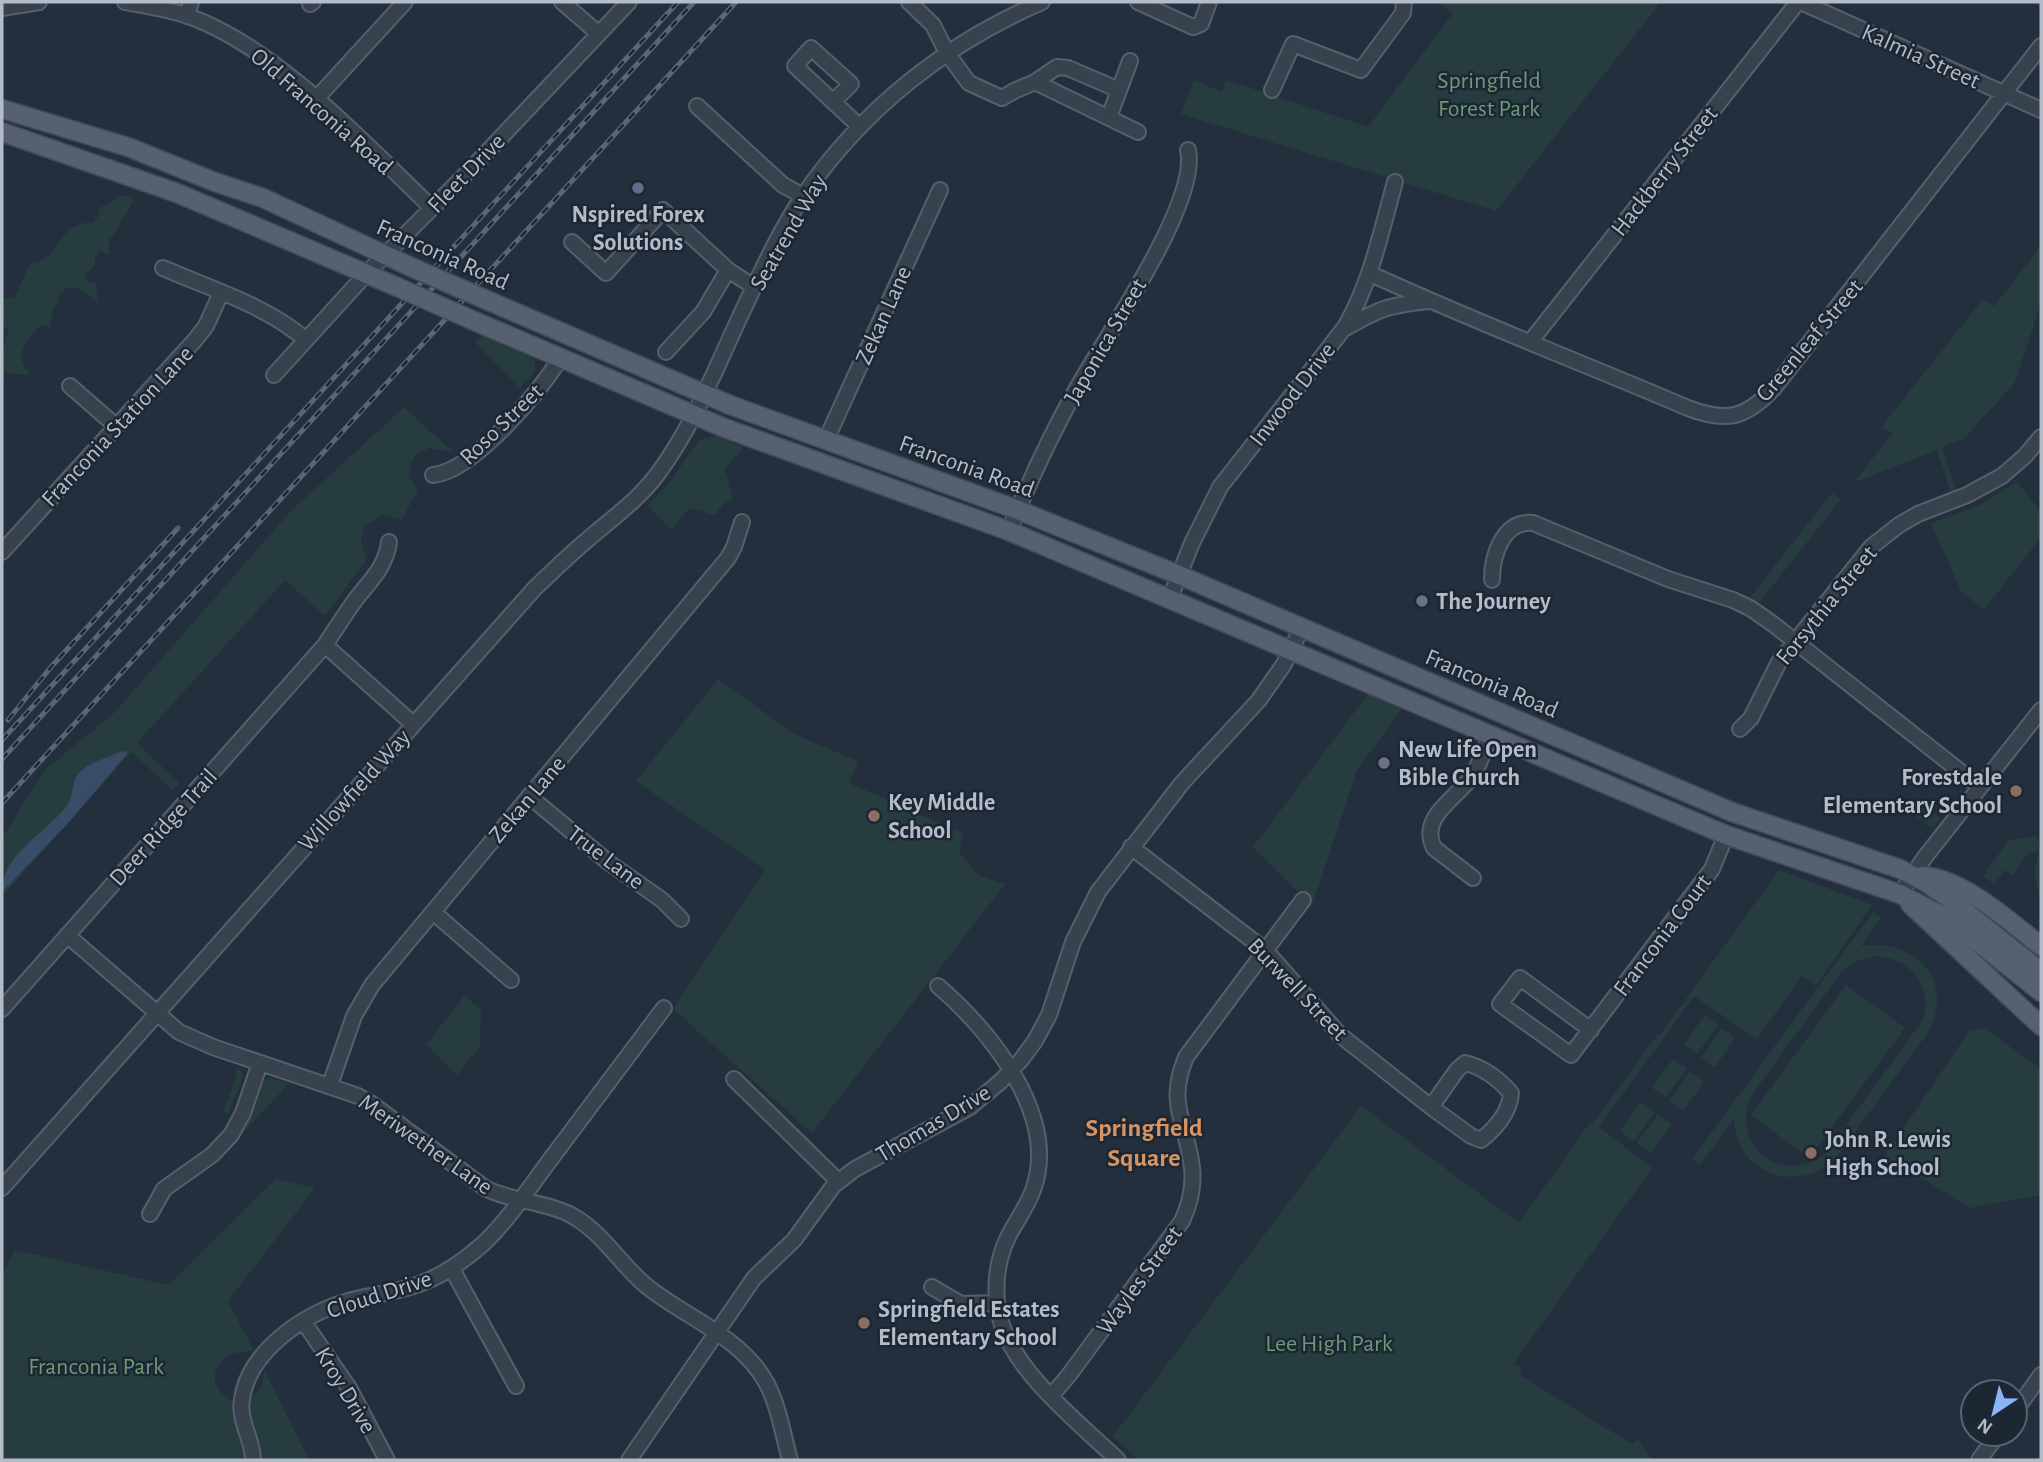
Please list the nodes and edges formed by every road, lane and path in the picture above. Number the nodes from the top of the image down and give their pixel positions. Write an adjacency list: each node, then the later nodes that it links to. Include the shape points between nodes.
1 (38, 2): 12 (street)
2 (125, 2): 13 (street, Old Franconia Road)
3 (405, 2): 22 (street)
4 (562, 2): 14 (street)
5 (629, 2): 14 (street, Fleet Drive)
6 (909, 2): 16 (street, via 933,25)
7 (1042, 2): 16 (street, Seatrend Way)
8 (1138, 2): 9 (street, via 1193,27 1201,24)
9 (1209, 2)
10 (1404, 2): 20 (street, via 1402,13 1361,69 1293,44)
11 (1800, 2): 21 (street, Kalmia Street); 47 (street, Hackberry Street)
12 (2, 8)
13 (189, 9): 22 (street, Old Franconia Road, via 286,74)
14 (599, 34): 35 (street, Fleet Drive)
15 (2041, 46): 21 (street, Greenleaf Street)
16 (947, 53): 18 (street, via 969,83 1002,99); 28 (street, Seatrend Way, via 898,89)
17 (1130, 61): 19 (street)
18 (1035, 82): 19 (street, via 1057,67 1068,68); 27 (street)
19 (1119, 90): 27 (street)
20 (1272, 90)
21 (2004, 93): 26 (street, Kalmia Street); 47 (street, Greenleaf Street, via 1774,388 1748,410 1736,416 1705,415)
22 (315, 100): 35 (street, Old Franconia Road)
23 (834, 101): 28 (street)
24 (697, 106): 34 (street, via 783,185)
25 (2, 109): 37 (main road, Franconia Road, via 128,147 263,198)
26 (2041, 110)
27 (1109, 117): 30 (street)
28 (859, 126): 34 (street, Seatrend Way)
29 (2, 132): 40 (main road, Franconia Road, via 177,193)
30 (1138, 132)
31 (1188, 150): 58 (street, Japonica Street, via 1189,176 1170,227 1049,440)
32 (1395, 182): 41 (street, Inwood Drive)
33 (940, 190): 56 (street, Zekan Lane)
34 (803, 196): 42 (street, Seatrend Way)
35 (432, 208): 37 (street, Fleet Drive)
36 (572, 242): 39 (street, via 606,273 663,210)
37 (384, 256): 40 (street, Fleet Drive); 52 (main road, Franconia Road, bridge)
38 (163, 268): 43 (street)
39 (728, 270): 42 (street); 48 (street, via 703,312)
40 (367, 273): 46 (street, Fleet Drive); 49 (main road, Franconia Road, bridge)
41 (1371, 274): 44 (street, Greenleaf Street); 45 (street, Inwood Drive)
42 (754, 287): 52 (street, Seatrend Way)
43 (221, 293): 46 (street, via 273,316); 54 (street, Franconia Station Lane, via 202,332)
44 (1430, 301): 45 (street, via 1392,305); 47 (street, Greenleaf Street)
45 (1343, 329): 63 (street, Inwood Drive, via 1220,487)
46 (305, 339): 50 (street, Fleet Drive)
47 (1531, 341)
48 (666, 352)
49 (561, 359): 53 (main road, Franconia Road); 57 (street, Roso Street, via 525,405 475,453 446,474)
50 (274, 375)
51 (70, 386): 54 (street)
52 (703, 394): 53 (street, Willowfield Way); 56 (main road, Franconia Road)
53 (693, 415): 60 (main road, Franconia Road); 73 (street, Willowfield Way, via 644,491 535,588)
54 (117, 426): 62 (street, Franconia Station Lane)
55 (2041, 437): 67 (street, Forsythia Street, via 2019,462 1990,483 1918,514 1883,537)
56 (826, 440): 58 (main road, Franconia Road)
57 (433, 475)
58 (1018, 510): 60 (street, Japonica Street); 63 (main road, Franconia Road)
59 (742, 522): 77 (street, Zekan Lane, via 728,558)
60 (1010, 531): 65 (main road, Franconia Road)
61 (389, 542): 68 (street, Deer Ridge Trail, via 381,568)
62 (2, 551)
63 (1179, 575): 65 (street, Inwood Drive); 66 (main road, Franconia Road)
64 (1492, 580): 67 (street, via 1493,558 1509,530 1523,522 1533,523 1668,579 1738,602)
65 (1170, 598): 69 (main road, Franconia Road)
66 (1301, 629): 69 (street, Thomas Drive); 70 (main road, Franconia Road)
67 (1794, 641): 74 (street, Forsythia Street, via 1772,671 1751,718); 76 (street)
68 (325, 645): 73 (street); 86 (street, Deer Ridge Trail)
69 (1291, 651): 72 (main road, Franconia Road); 79 (street, Thomas Drive, via 1259,701 1182,783)
70 (1455, 694): 72 (main road); 80 (main road, Franconia Road, via 1732,812)
71 (2041, 709): 76 (street)
72 (1440, 714): 75 (main road, Franconia Road)
73 (413, 724): 95 (street, Willowfield Way)
74 (1740, 729)
75 (1490, 736): 78 (main road, Franconia Road); 81 (street, via 1472,776 1436,814 1432,830 1434,848)
76 (1980, 787): 80 (street)
77 (529, 796): 84 (street, Zekan Lane); 85 (street, True Lane)
78 (1726, 835): 82 (main road, Franconia Road); 97 (street, Franconia Court, via 1712,869)
79 (1131, 847): 88 (street, Burwell Street); 99 (street, Thomas Drive, via 1088,908 1049,1015)
80 (1913, 876): 82 (street); 87 (main road, Franconia Road, via 1934,877 1967,892); 89 (main road, Franconia Road, via 1947,897)
81 (1473, 878)
82 (1900, 894): 92 (main road, Franconia Road, via 1950,920); 96 (main road, Franconia Road)
83 (1303, 900): 88 (street, Wayles Street)
84 (432, 912): 90 (street); 101 (street, Zekan Lane, via 363,998)
85 (681, 919)
86 (67, 935): 94 (street, Deer Ridge Trail); 95 (street, Meriwether Lane)
87 (2041, 946)
88 (1265, 950): 102 (street, Burwell Street, via 1340,1035); 115 (street, Wayles Street, via 1186,1057 1180,1072 1177,1106 1193,1175 1182,1221)
89 (2041, 972)
90 (511, 980)
91 (938, 986): 99 (street, via 980,1027)
92 (2041, 992)
93 (664, 1008): 105 (street, Cloud Drive)
94 (2, 1009)
95 (156, 1012): 98 (street, Meriwether Lane, via 194,1040); 104 (street, Willowfield Way)
96 (2041, 1026)
97 (1591, 1030): 97 (street, Franconia Court, via 1520,978 1500,1004 1571,1055)
98 (260, 1063): 101 (street, Meriwether Lane); 106 (street, via 231,1135 212,1155 164,1189)
99 (1011, 1070): 103 (street, Thomas Drive, via 970,1107); 109 (street, via 1035,1125 1040,1160 1033,1192 1001,1258)
100 (734, 1079): 103 (street)
101 (330, 1085): 105 (street, Meriwether Lane, via 372,1104 478,1184)
102 (1431, 1107): 102 (street, Burwell Street, via 1480,1140 1511,1104 1511,1093 1465,1063)
103 (838, 1181): 111 (street, Thomas Drive, via 793,1240 754,1278)
104 (2, 1188)
105 (519, 1199): 107 (street, Cloud Drive, via 485,1241); 111 (street, Meriwether Lane, via 586,1224 645,1284)
106 (149, 1214)
107 (452, 1269): 110 (street, Cloud Drive, via 419,1285 345,1302); 113 (street)
108 (932, 1287): 109 (street, via 961,1304)
109 (997, 1303): 115 (street, via 1014,1352)
110 (303, 1321): 116 (street, Cloud Drive, via 267,1352 246,1381 242,1416); 117 (street, Kroy Drive, via 349,1388)
111 (716, 1334): 118 (street, Thomas Drive); 119 (street, Meriwether Lane, via 751,1360 765,1381)
112 (2041, 1375): 114 (street)
113 (516, 1386)
114 (2029, 1392)
115 (1052, 1395): 120 (street)
116 (253, 1460)
117 (387, 1460)
118 (629, 1460)
119 (790, 1460)
120 (1118, 1460)

